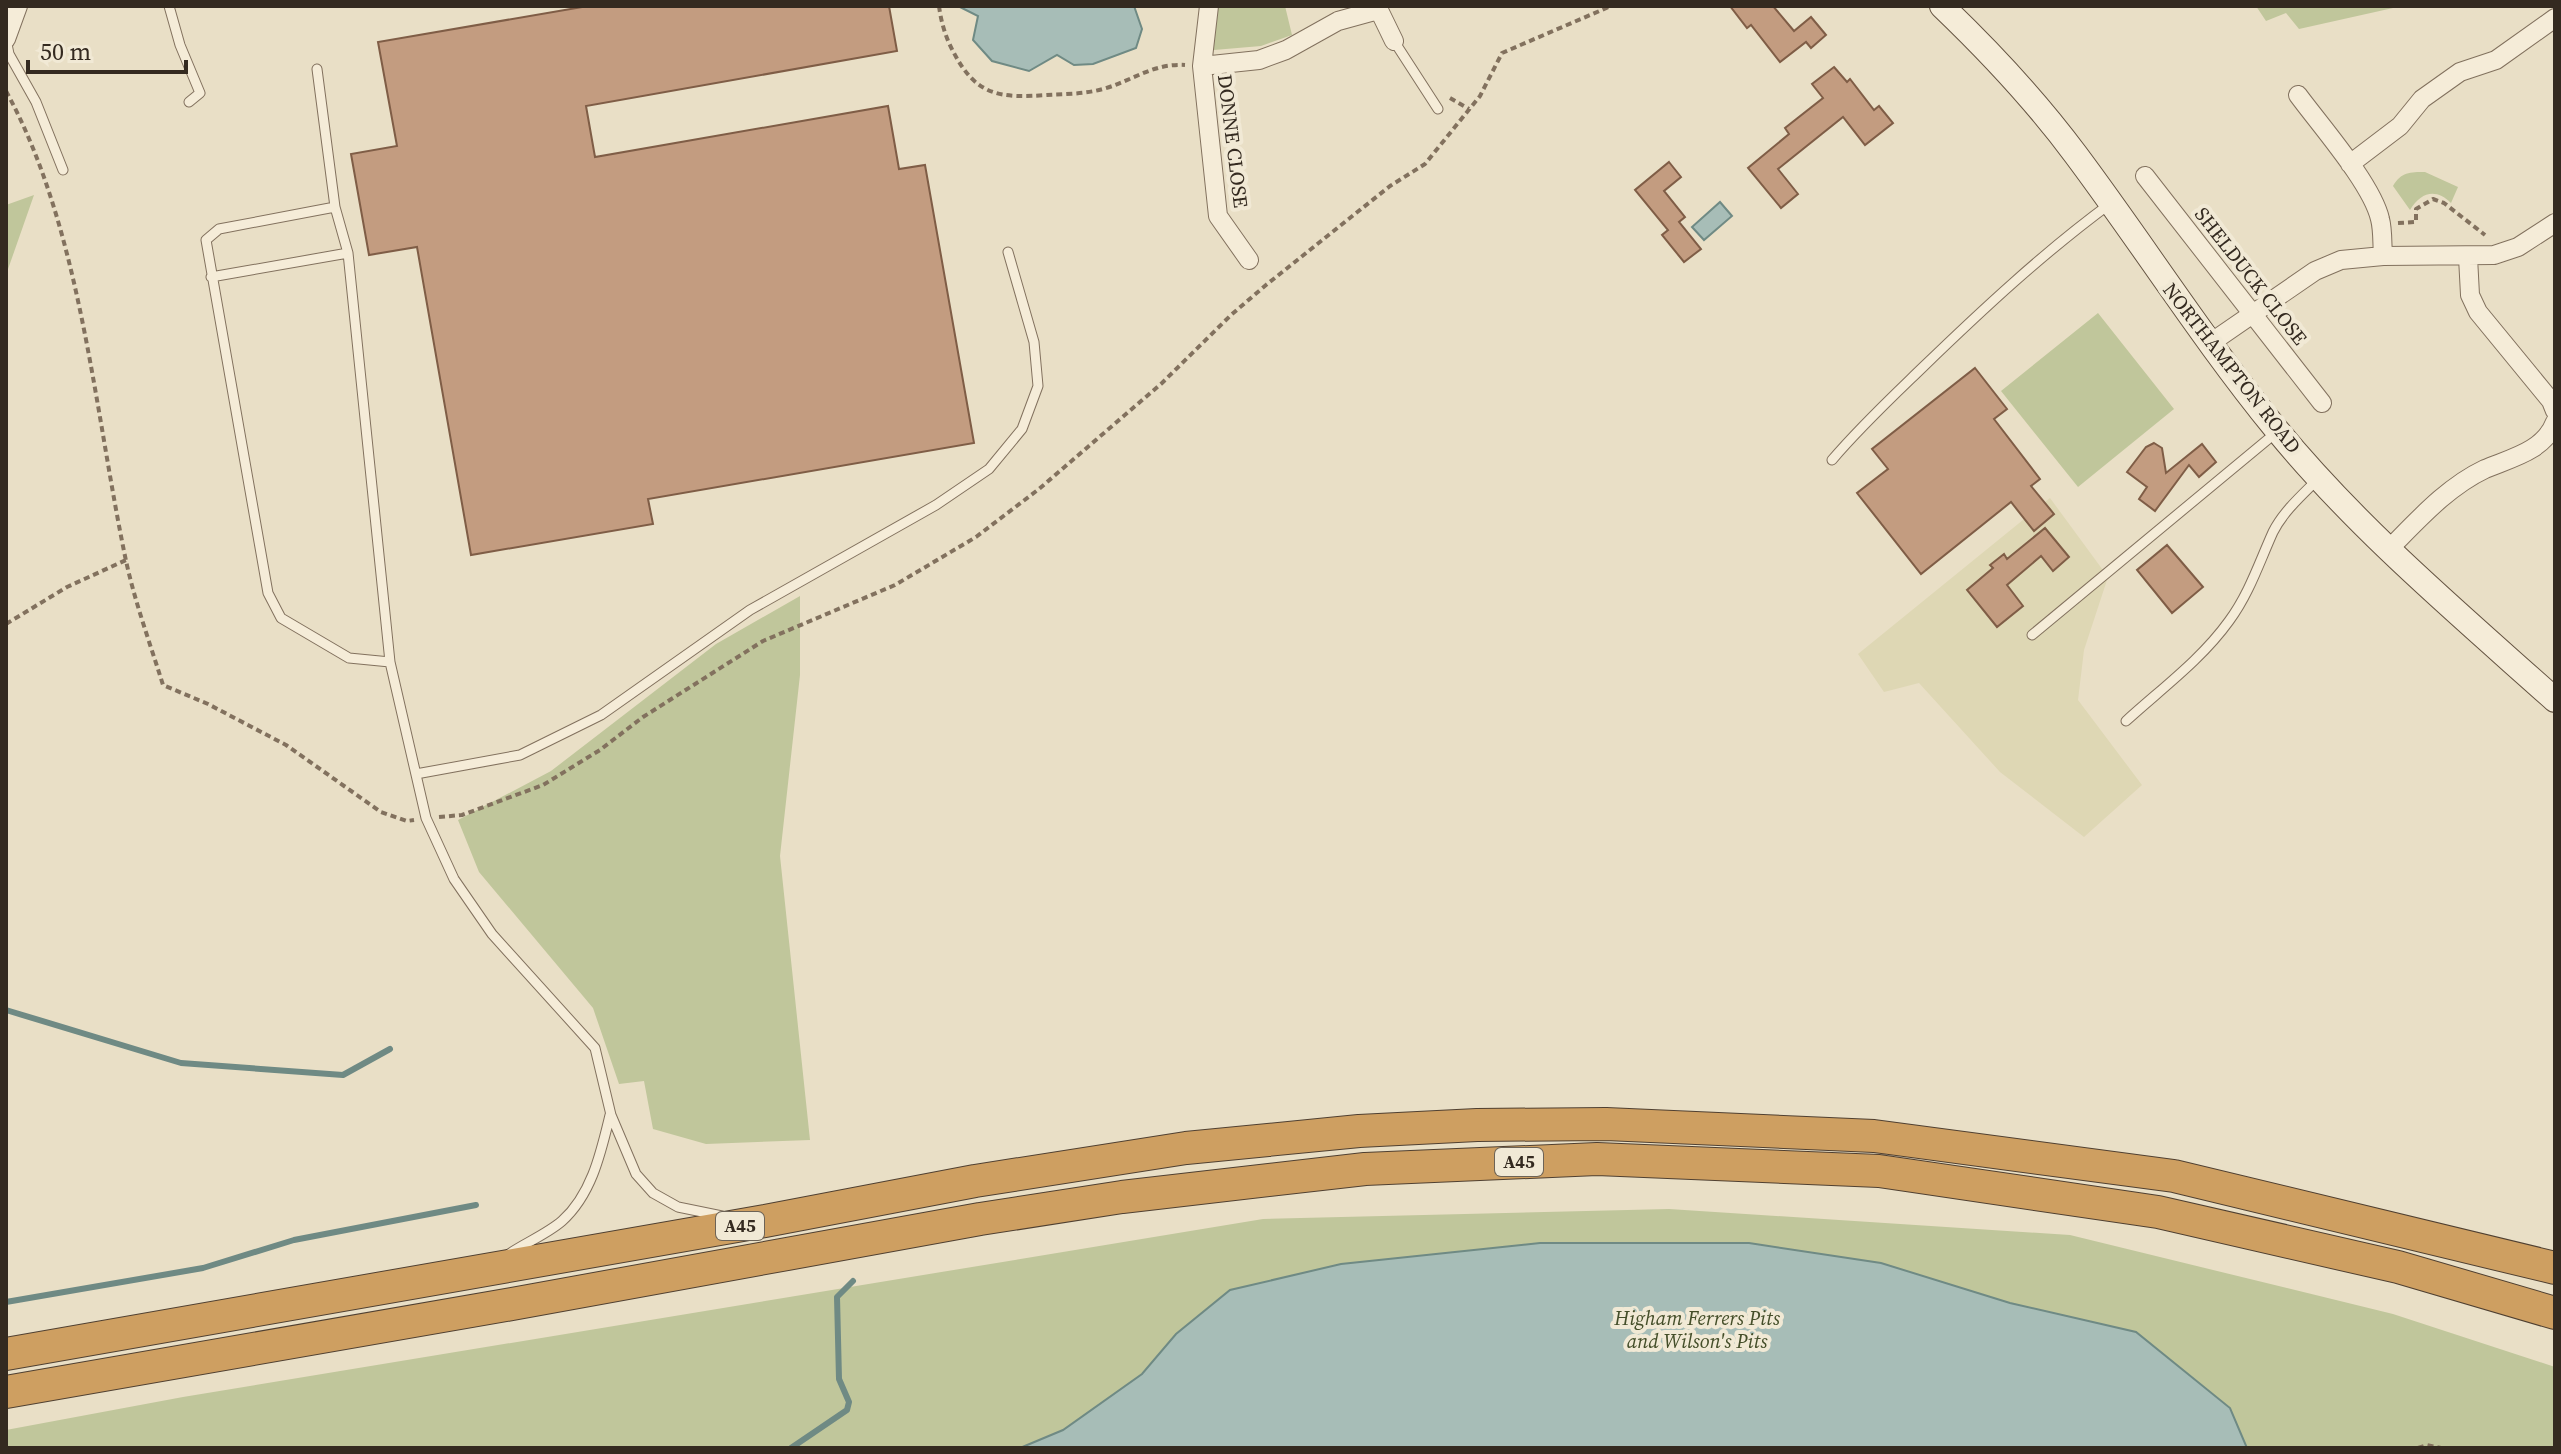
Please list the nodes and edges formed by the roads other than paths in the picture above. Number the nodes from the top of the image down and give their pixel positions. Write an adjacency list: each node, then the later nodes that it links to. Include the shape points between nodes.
1 (18, 6): 7 (street)
2 (169, 6): 12 (lane, via 200,93)
3 (1209, 6): 9 (street, DONNE CLOSE)
4 (1942, 6): 17 (main road, NORTHAMPTON ROAD, via 2033,101)
5 (1378, 8): 8 (street, DONNE CLOSE); 9 (street, DONNE CLOSE, via 1338,21 1259,60)
6 (2555, 18): 14 (street, via 2496,60 2447,81)
7 (6, 39): 15 (lane)
8 (1394, 41): 13 (lane, DONNE CLOSE)
9 (1202, 66): 24 (street, DONNE CLOSE, via 1218,216)
10 (317, 69): 18 (lane)
11 (2298, 95): 14 (street)
12 (189, 102)
13 (1438, 109)
14 (2350, 164): 22 (street, via 2381,223)
15 (63, 170)
16 (2145, 176): 26 (street, SHELDUCK CLOSE)
17 (2111, 203): 27 (main road, NORTHAMPTON ROAD); 32 (lane, via 1988,304)
18 (335, 207): 21 (lane); 25 (lane, via 219,229 206,240)
19 (2555, 223): 23 (street, via 2518,247)
20 (1008, 252): 39 (lane, via 1034,342 1038,386 1022,429 989,469 750,610 601,715 520,755)
21 (348, 253): 25 (lane); 36 (lane)
22 (2383, 256): 23 (street); 26 (street, via 2341,260 2315,271)
23 (2468, 257): 29 (street, via 2470,295 2478,312)
24 (1249, 260)
25 (211, 277): 36 (lane, via 268,593 281,618 349,658)
26 (2254, 313): 27 (street); 28 (street, SHELDUCK CLOSE)
27 (2209, 344): 31 (main road, NORTHAMPTON ROAD)
28 (2322, 403)
29 (2555, 411)
30 (2555, 422): 34 (street, via 2551,433 2532,449 2450,489)
31 (2278, 431): 33 (main road, NORTHAMPTON ROAD); 35 (lane)
32 (1832, 460)
33 (2319, 478): 34 (main road, NORTHAMPTON ROAD); 38 (lane, via 2274,530 2228,622 2207,648)
34 (2389, 549): 37 (main road, NORTHAMPTON ROAD)
35 (2032, 635)
36 (390, 662): 39 (lane)
37 (2555, 700)
38 (2126, 721)
39 (416, 774): 40 (lane, via 426,818 454,879 492,934 595,1048)
40 (611, 1115): 41 (lane, via 636,1174 653,1193 678,1207); 43 (lane, via 585,1193 562,1221)
41 (765, 1221): 42 (highway, A45, via 1186,1148 1359,1131 1606,1124 1874,1136 2174,1176); 43 (highway, A45)
42 (2555, 1268)
43 (478, 1272): 45 (highway, A45)
44 (2555, 1313): 46 (highway, A45, via 2398,1267 2158,1212 1879,1171 1597,1159 1365,1169 1122,1197)
45 (6, 1354)
46 (6, 1392)

